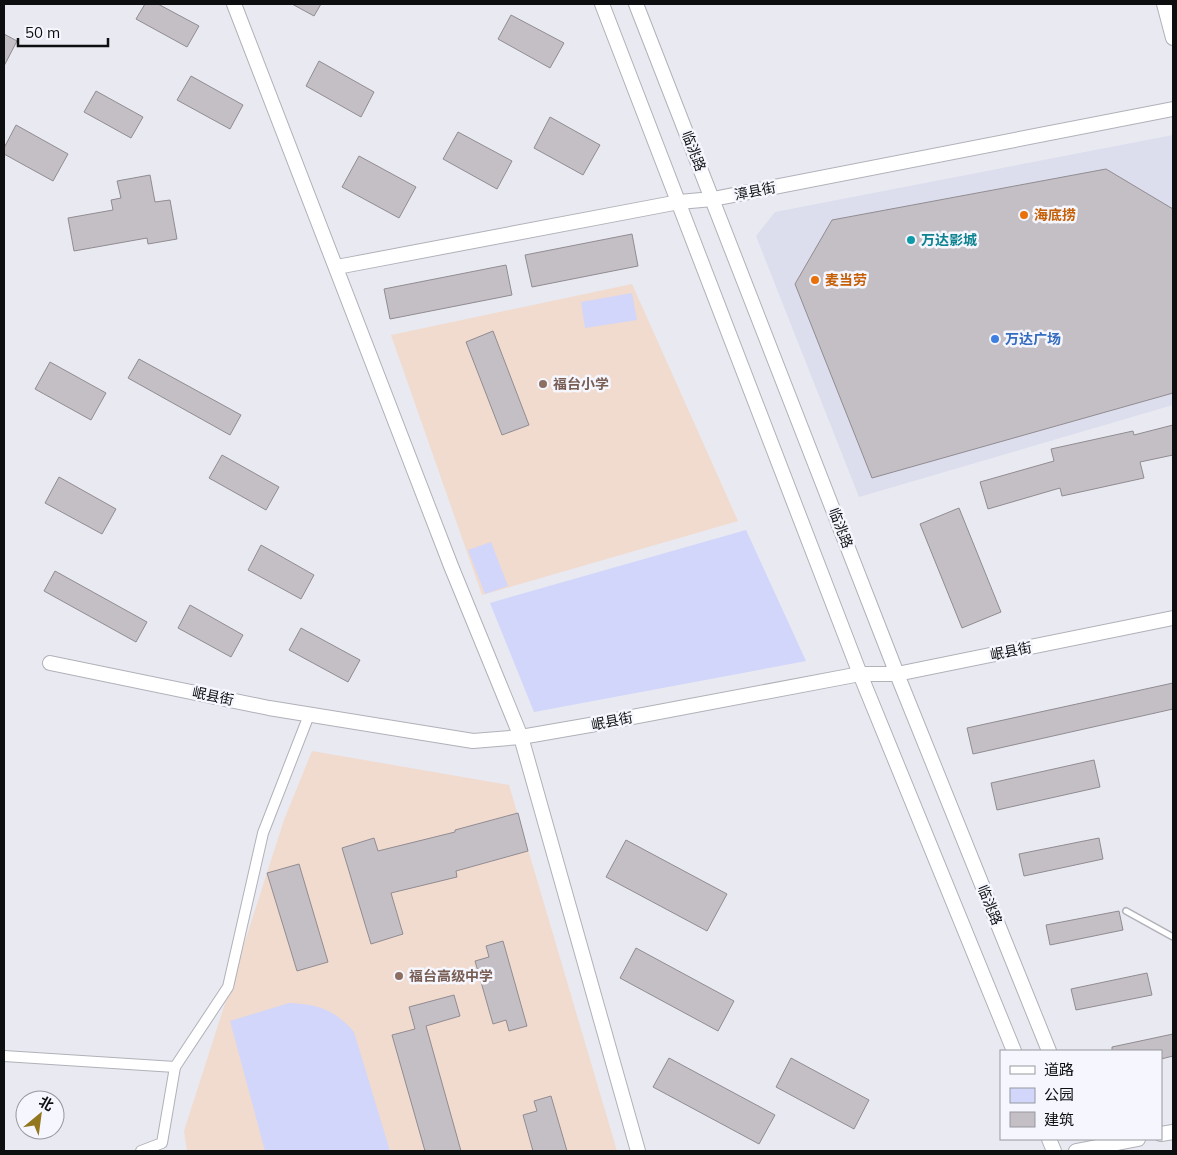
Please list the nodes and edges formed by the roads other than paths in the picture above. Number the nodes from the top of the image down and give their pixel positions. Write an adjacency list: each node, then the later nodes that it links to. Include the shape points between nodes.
1 (234, 4): 9 (street)
2 (602, 4): 8 (street)
3 (636, 4): 7 (street, 临洮路)
4 (1164, 4): 5 (street)
5 (1173, 38)
6 (1173, 109): 7 (street, 漳县街)
7 (713, 199): 8 (street, 漳县街); 13 (street, 临洮路)
8 (679, 202): 9 (street, 漳县街); 12 (street)
9 (336, 267): 15 (street)
10 (1173, 618): 13 (street, 岷县街)
11 (50, 663): 14 (street, 岷县街)
12 (860, 674): 13 (street, 岷县街); 15 (street, 岷县街); 18 (street)
13 (898, 674): 19 (street, 临洮路)
14 (309, 715): 15 (street, 岷县街, via 474,741); 21 (street, via 263,834 228,987)
15 (520, 737): 25 (street)
16 (1126, 911): 17 (lane)
17 (1173, 937)
18 (1014, 1050)
19 (1049, 1050)
20 (4, 1056): 21 (street)
21 (175, 1067): 24 (street, via 162,1143)
22 (1131, 1140): 23 (street)
23 (1084, 1147)
24 (141, 1151)
25 (638, 1151)

